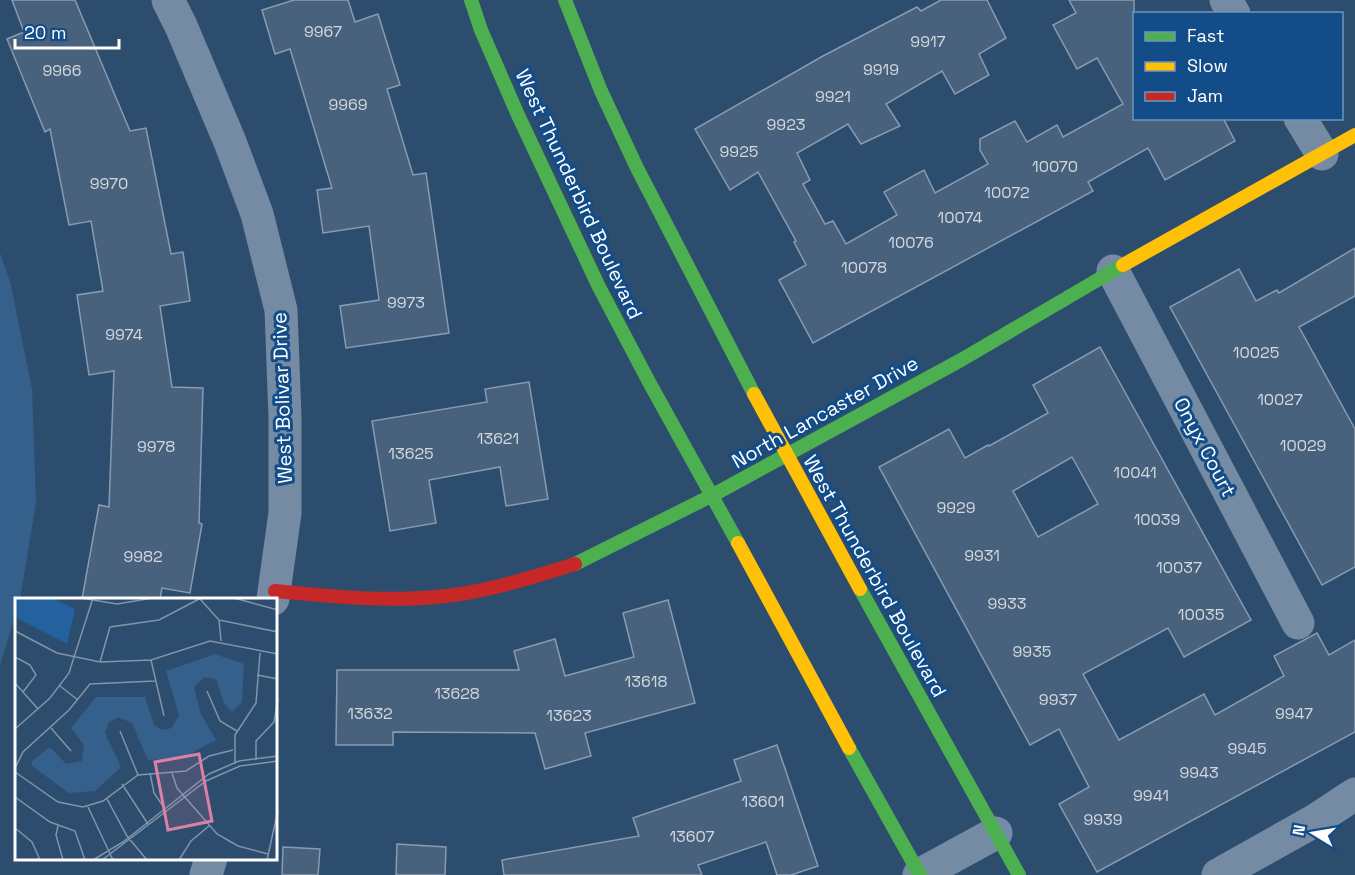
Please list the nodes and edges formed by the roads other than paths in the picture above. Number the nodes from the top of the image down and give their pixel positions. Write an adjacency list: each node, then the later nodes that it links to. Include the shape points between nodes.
1 (168, 0): 10 (street, West Bolivar Drive, via 257,214 281,310 285,513)
2 (471, 0): 9 (street, West Thunderbird Boulevard, via 518,115 599,287)
3 (565, 0): 8 (street, West Thunderbird Boulevard, via 637,168)
4 (1301, 120): 6 (street)
5 (1355, 135): 6 (street, North Lancaster Drive)
6 (1322, 154): 7 (street, North Lancaster Drive)
7 (1113, 271): 8 (street, North Lancaster Drive); 11 (street, Onyx Court)
8 (786, 456): 9 (street, North Lancaster Drive); 13 (street, West Thunderbird Boulevard)
9 (713, 495): 10 (street, North Lancaster Drive, via 582,562 507,585 437,597); 16 (street, West Thunderbird Boulevard)
10 (274, 595)
11 (1298, 623)
12 (1355, 795): 18 (street)
13 (996, 833): 16 (street); 17 (street, West Thunderbird Boulevard)
14 (210, 860): 15 (street)
15 (206, 875)
16 (920, 875)
17 (1019, 875)
18 (1218, 875)

